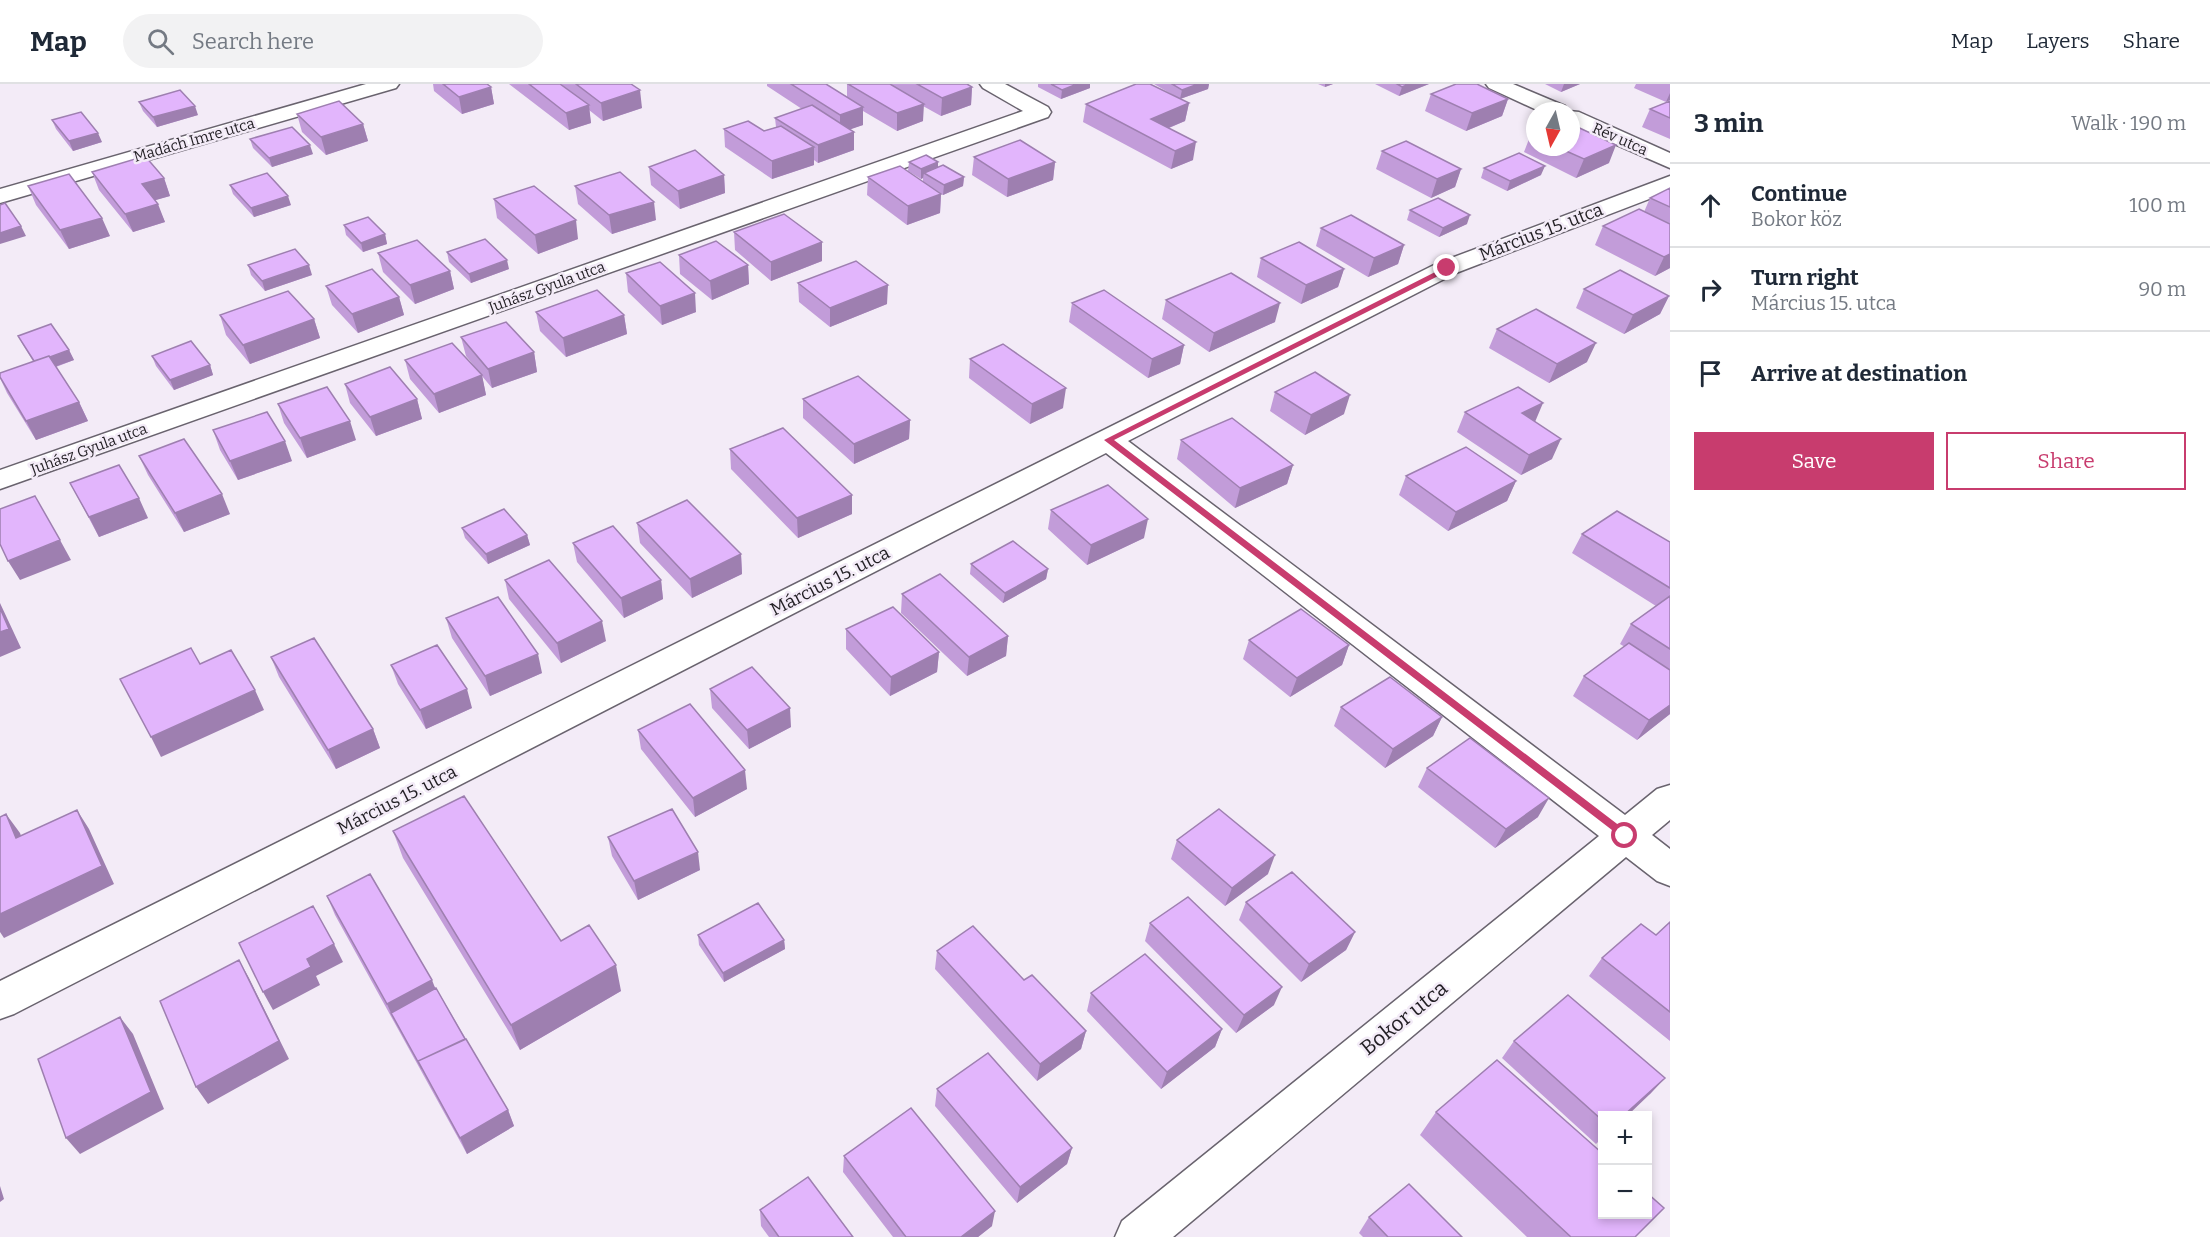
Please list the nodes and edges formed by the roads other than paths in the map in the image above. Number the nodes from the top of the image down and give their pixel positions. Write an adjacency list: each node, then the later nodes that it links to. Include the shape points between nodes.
1 (389, 84): 8 (street, Madách Imre utca)
2 (990, 84): 10 (street, Juhász Gyula utca, via 1040,112)
3 (1496, 84): 4 (street)
4 (1537, 102)
5 (1580, 121): 6 (street, Rév utca)
6 (1670, 161)
7 (1670, 183): 9 (street, Március 15. utca, via 1447,268)
8 (0, 196)
9 (1108, 440): 12 (street); 14 (street, Március 15. utca)
10 (0, 480)
11 (1670, 800): 12 (street, Bokor utca)
12 (1625, 836): 13 (street); 15 (street, Bokor utca)
13 (1670, 870)
14 (0, 1001)
15 (1138, 1237)

